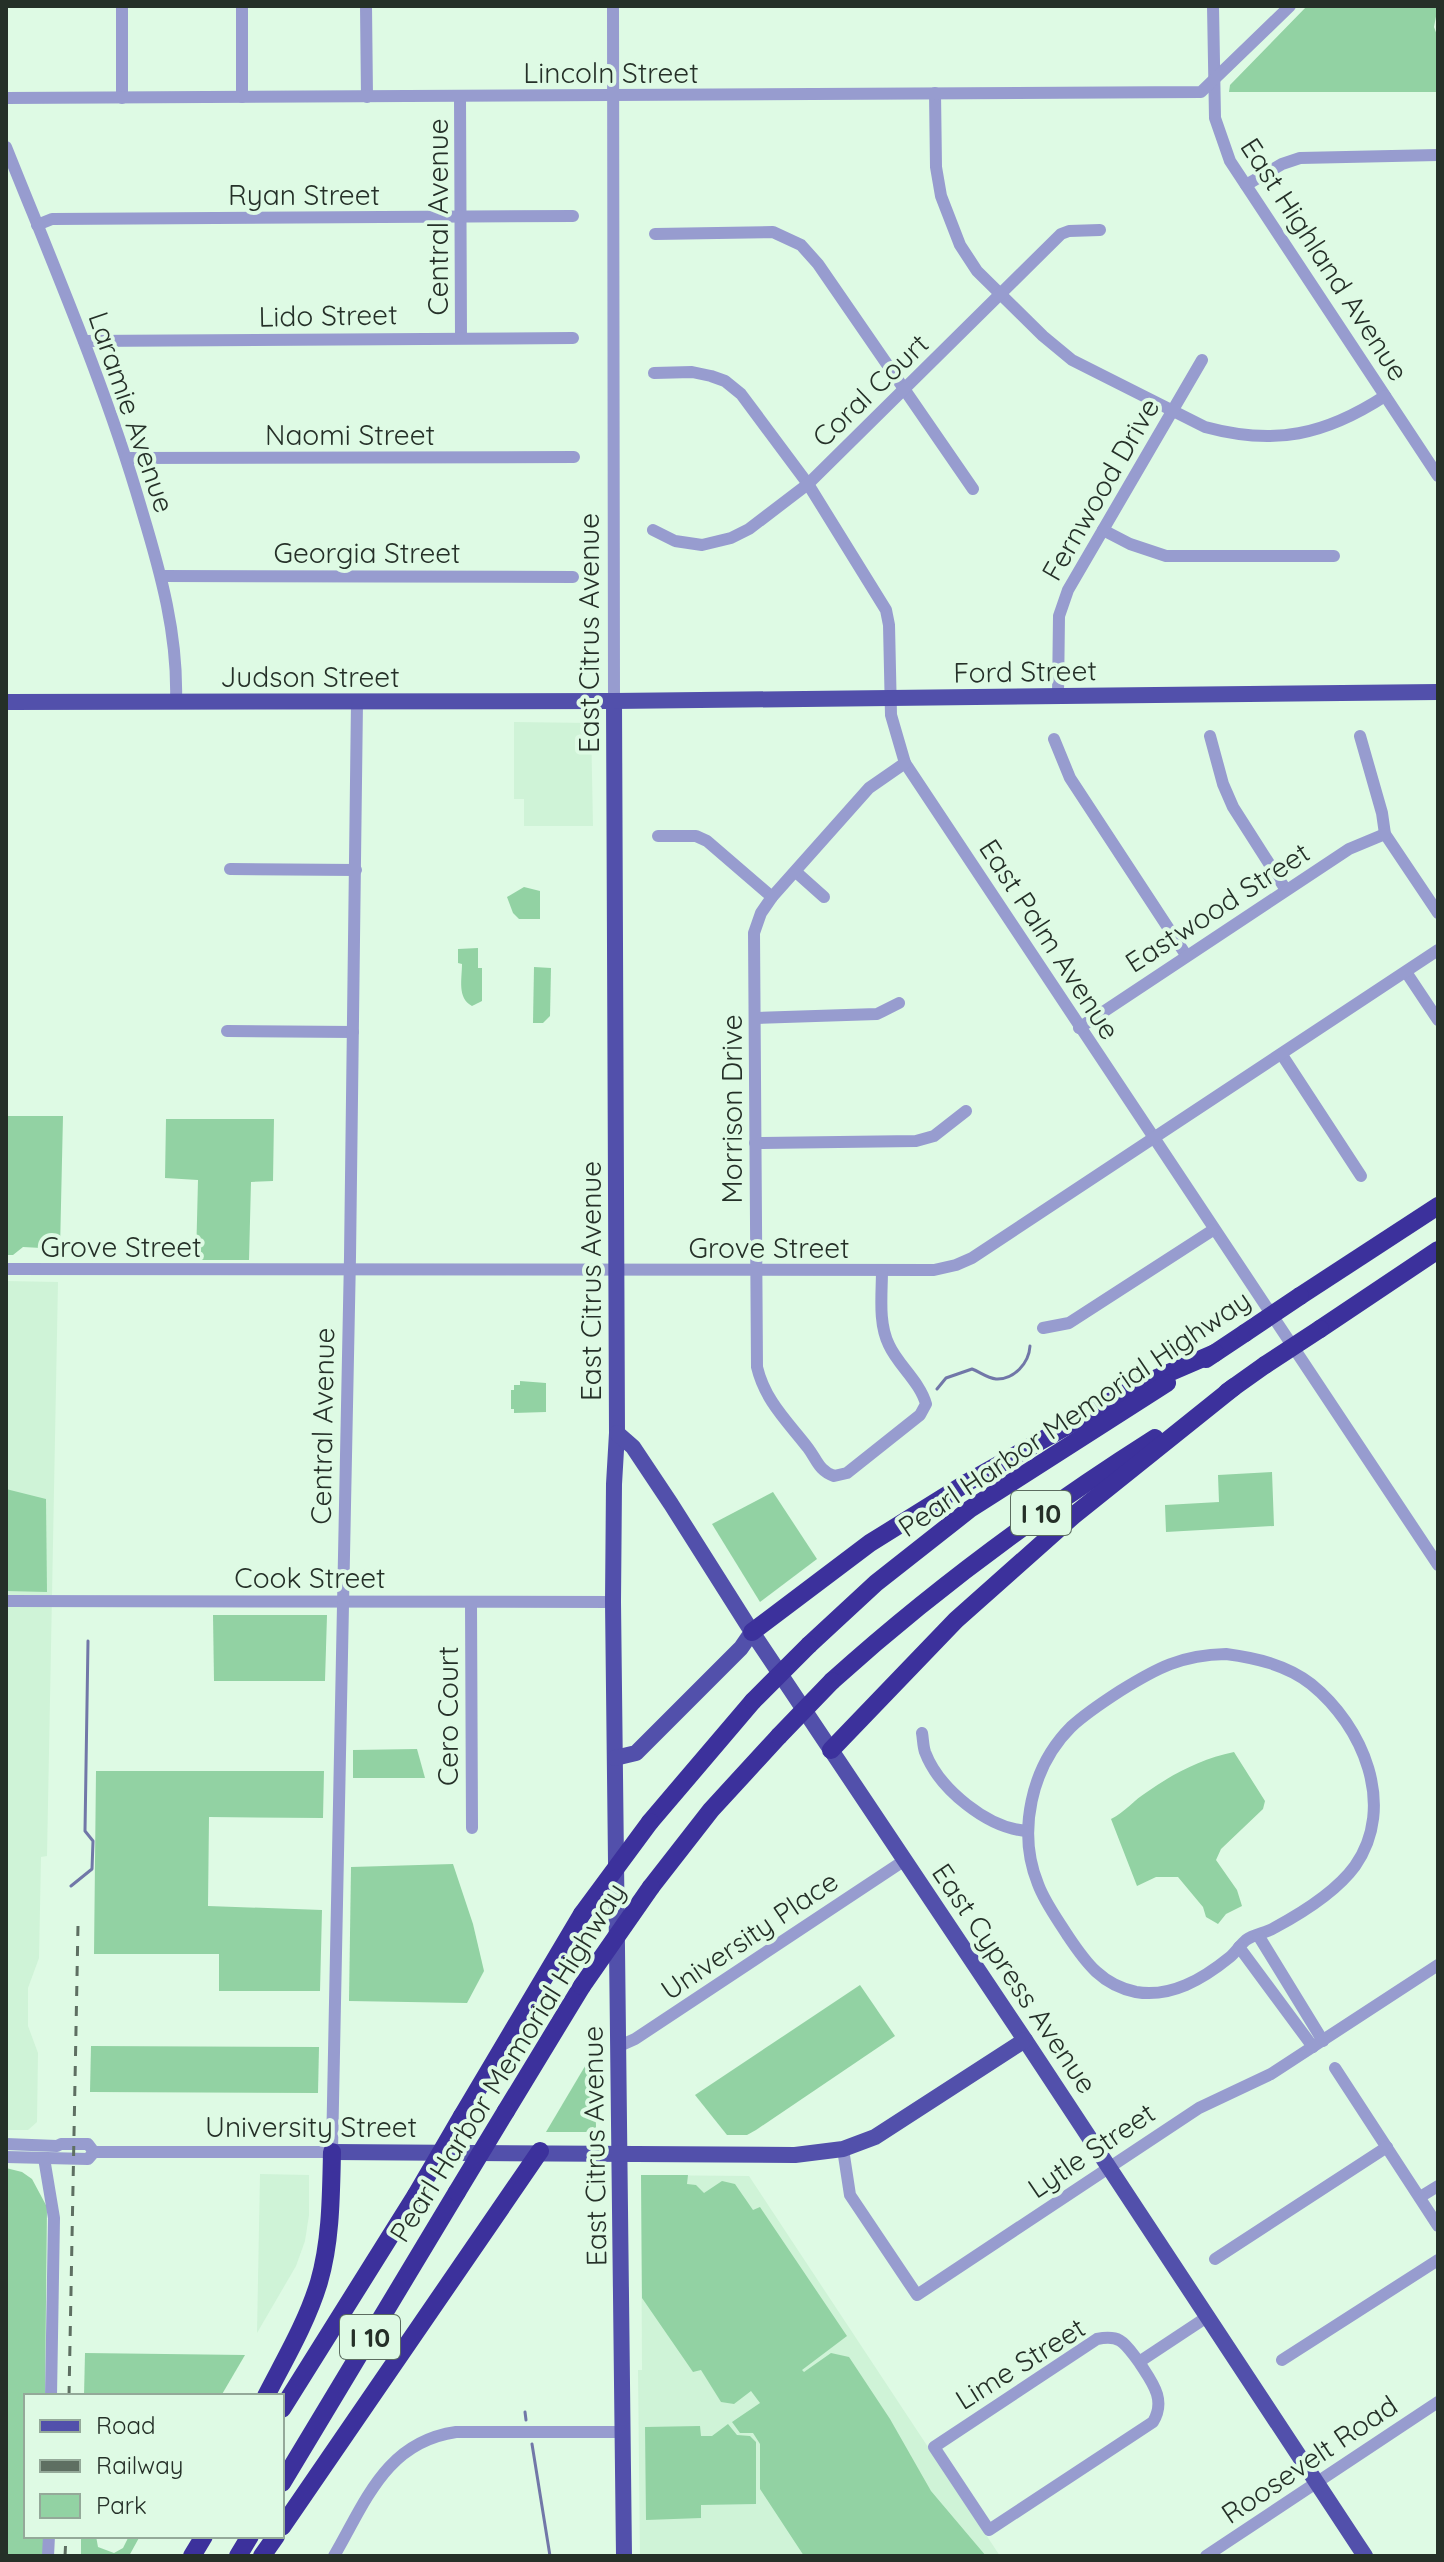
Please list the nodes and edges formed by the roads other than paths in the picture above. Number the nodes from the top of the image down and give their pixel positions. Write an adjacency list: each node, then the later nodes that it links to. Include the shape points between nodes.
1 (122, 6): 14 (street)
2 (242, 6): 11 (street)
3 (366, 6): 12 (street)
4 (613, 6): 10 (street, East Citrus Avenue)
5 (1213, 6): 7 (street, East Highland Avenue)
6 (1290, 6): 7 (street)
7 (1213, 83): 8 (street, Lincoln Street, via 1201,92); 17 (street, East Highland Avenue, via 1221,142)
8 (935, 93): 10 (street, Lincoln Street); 23 (street, via 936,167 950,223 977,271)
9 (460, 96): 10 (street, Lincoln Street); 12 (street, Lincoln Street); 19 (street, Central Avenue)
10 (613, 96): 46 (street, East Citrus Avenue)
11 (242, 97): 12 (street, Lincoln Street); 14 (street, Lincoln Street)
12 (367, 97)
13 (6, 98): 14 (street, Lincoln Street)
14 (122, 98)
15 (6, 147): 20 (street, Laramie Avenue)
16 (1438, 155): 17 (street, via 1300,158)
17 (1246, 185): 30 (street, East Highland Avenue)
18 (573, 216): 19 (street, Ryan Street)
19 (461, 217): 20 (street, Ryan Street, via 52,219); 24 (street, Central Avenue)
20 (37, 225): 26 (street, Laramie Avenue)
21 (1100, 230): 23 (street, Coral Court, via 1061,234)
22 (655, 234): 29 (street, via 773,232 801,245)
23 (1000, 295): 29 (street, Coral Court); 31 (street, via 1072,360)
24 (461, 337): 25 (street, Lido Street); 26 (street, Lido Street)
25 (573, 338)
26 (84, 341): 33 (street, Laramie Avenue)
27 (1202, 360): 31 (street, Fernwood Drive)
28 (654, 373): 35 (street, East Palm Avenue, via 692,372 725,381 755,411)
29 (905, 388): 35 (street, Coral Court); 36 (street)
30 (1385, 396): 31 (street, via 1335,425 1286,435 1227,433); 34 (street, East Highland Avenue)
31 (1172, 411): 38 (street, Fernwood Drive)
32 (574, 457): 33 (street, Naomi Street)
33 (127, 458): 40 (street, Laramie Avenue)
34 (1436, 468)
35 (808, 484): 37 (street, Coral Court, via 749,529 713,544 688,544); 44 (street, East Palm Avenue, via 886,610)
36 (973, 489)
37 (653, 530)
38 (1103, 530): 39 (street, via 1166,556); 43 (street, Fernwood Drive, via 1063,602 1057,634)
39 (1334, 556)
40 (161, 576): 41 (street, Georgia Street); 45 (street, Laramie Avenue, via 175,648)
41 (573, 577)
42 (1438, 692): 43 (main road, Ford Street)
43 (1058, 695): 44 (main road, Ford Street)
44 (890, 699): 46 (main road, Ford Street); 52 (street, East Palm Avenue)
45 (176, 701): 47 (main road, Judson Street); 48 (main road, Judson Street)
46 (614, 701): 48 (main road, Judson Street); 82 (main road, East Citrus Avenue)
47 (6, 702)
48 (357, 702): 56 (street, Central Avenue)
49 (1210, 736): 58 (street, via 1233,807)
50 (1360, 736): 53 (street)
51 (1054, 739): 63 (street, via 1070,778)
52 (905, 763): 57 (street, Morrison Drive, via 869,788); 68 (street, East Palm Avenue)
53 (1385, 834): 58 (street, Eastwood Street, via 1349,849); 61 (street)
54 (658, 836): 59 (street, via 707,841)
55 (230, 869): 56 (street)
56 (356, 870): 70 (street, Central Avenue)
57 (796, 872): 59 (street, Morrison Drive); 60 (street)
58 (1286, 890): 63 (street, Eastwood Street)
59 (772, 897): 66 (street, Morrison Drive, via 754,933)
60 (824, 897)
61 (1438, 913)
62 (1438, 950): 64 (street, Grove Street)
63 (1186, 955): 68 (street, Eastwood Street)
64 (1406, 972): 67 (street); 71 (street, Grove Street)
65 (899, 1003): 66 (street, via 877,1014)
66 (755, 1018): 74 (street, Morrison Drive)
67 (1438, 1020)
68 (1079, 1028): 73 (street, East Palm Avenue)
69 (227, 1031): 70 (street)
70 (353, 1032): 80 (street, Central Avenue)
71 (1282, 1055): 73 (street, Grove Street); 75 (street)
72 (966, 1111): 74 (street, via 934,1136 916,1141)
73 (1153, 1139): 77 (street, East Palm Avenue); 81 (street, Grove Street, via 972,1258 934,1270)
74 (755, 1143): 83 (street, Morrison Drive)
75 (1361, 1176)
76 (1438, 1206): 85 (highway, Pearl Harbor Memorial Highway / I 10, bridge)
77 (1213, 1230): 84 (street, via 1069,1323); 88 (street, East Palm Avenue)
78 (1438, 1250): 86 (highway, Pearl Harbor Memorial Highway / I 10, bridge)
79 (6, 1269): 80 (street, Grove Street)
80 (349, 1270): 82 (street, Grove Street); 90 (street, Central Avenue)
81 (882, 1270): 83 (street, Grove Street); 83 (street, Morrison Drive, via 884,1334 926,1404 920,1415 847,1473 834,1476 822,1470 763,1386 757,1367)
82 (616, 1271): 83 (street, Grove Street); 87 (main road, East Citrus Avenue)
83 (755, 1271)
84 (1043, 1328)
85 (1215, 1353): 93 (highway, via 1136,1387 968,1482 870,1543); 128 (highway, Pearl Harbor Memorial Highway / I 10, bridge, via 970,1509 876,1583 753,1701 650,1822 582,1914)
86 (1234, 1387): 95 (highway, via 1073,1516 956,1620); 130 (highway, Pearl Harbor Memorial Highway / I 10, bridge, via 1072,1491 891,1628 832,1681 711,1810 582,1986)
87 (617, 1433): 91 (main road, East Citrus Avenue); 93 (main road, East Cypress Avenue, via 633,1447)
88 (1438, 1565)
89 (6, 1601): 90 (street, Cook Street)
90 (342, 1601): 92 (street, Cook Street); 112 (street, Central Avenue)
91 (613, 1602): 92 (street, Cook Street); 96 (main road, East Citrus Avenue)
92 (471, 1603): 97 (street, Cero Court)
93 (752, 1632): 95 (main road, East Cypress Avenue); 96 (main road, via 636,1753)
94 (922, 1733): 98 (street, via 925,1751 955,1792 990,1819)
95 (831, 1750): 99 (main road, East Cypress Avenue)
96 (615, 1758): 105 (main road, East Citrus Avenue)
97 (472, 1828)
98 (1028, 1831): 100 (street, via 1035,1787 1049,1757 1070,1728 1096,1707 1155,1669 1190,1657 1226,1654 1282,1667 1310,1683 1351,1731 1371,1773 1375,1805 1372,1830 1353,1868 1332,1890); 101 (street, via 1032,1866 1044,1897 1084,1960 1112,1985 1167,1992 1195,1981)
99 (905, 1860): 103 (main road, East Cypress Avenue); 105 (street, University Place)
100 (1258, 1935): 101 (street); 104 (street)
101 (1239, 1947): 104 (street)
102 (1438, 1965): 104 (street, Lytle Street)
103 (1025, 2040): 109 (main road, University Street, via 888,2131); 116 (main road, East Cypress Avenue)
104 (1318, 2044): 116 (street, Lytle Street, via 1262,2079 1199,2108)
105 (617, 2047): 113 (main road, East Citrus Avenue)
106 (1335, 2068): 108 (street)
107 (6, 2144): 111 (street, University Street, via 88,2144)
108 (1387, 2147): 118 (street); 120 (street)
109 (843, 2149): 113 (main road, University Street, via 795,2155); 116 (street, Lytle Street, via 850,2195 917,2295)
110 (540, 2151): 112 (main road, University Street); 113 (main road, University Street); 132 (highway)
111 (94, 2152): 112 (street, University Street); 115 (street, University Street, via 88,2159)
112 (332, 2152): 126 (highway, via 320,2280)
113 (620, 2152): 129 (main road, East Citrus Avenue)
114 (6, 2157): 115 (street, University Street)
115 (44, 2158): 125 (street, via 54,2218)
116 (1108, 2167): 122 (main road, East Cypress Avenue)
117 (1438, 2186): 118 (street)
118 (1420, 2197): 119 (street)
119 (1438, 2226)
120 (1215, 2259)
121 (1438, 2260): 123 (street)
122 (1207, 2317): 124 (street); 131 (main road, East Cypress Avenue)
123 (1282, 2360)
124 (1139, 2362): 124 (street, Lime Street, via 1159,2398 1153,2422 989,2530 934,2447 1097,2339 1121,2340)
125 (51, 2394)
126 (267, 2394)
127 (1438, 2402): 131 (street, Roosevelt Road)
128 (284, 2406)
129 (624, 2432): 139 (street, via 456,2432 417,2442 384,2470); 140 (main road, East Citrus Avenue)
130 (284, 2480)
131 (1317, 2484): 141 (street, Roosevelt Road); 142 (main road, East Cypress Avenue)
132 (284, 2524)
133 (203, 2538): 136 (highway)
134 (249, 2538): 137 (highway)
135 (275, 2538): 138 (highway)
136 (192, 2556)
137 (238, 2556)
138 (262, 2556)
139 (334, 2556)
140 (624, 2556)
141 (1206, 2556)
142 (1365, 2556)

